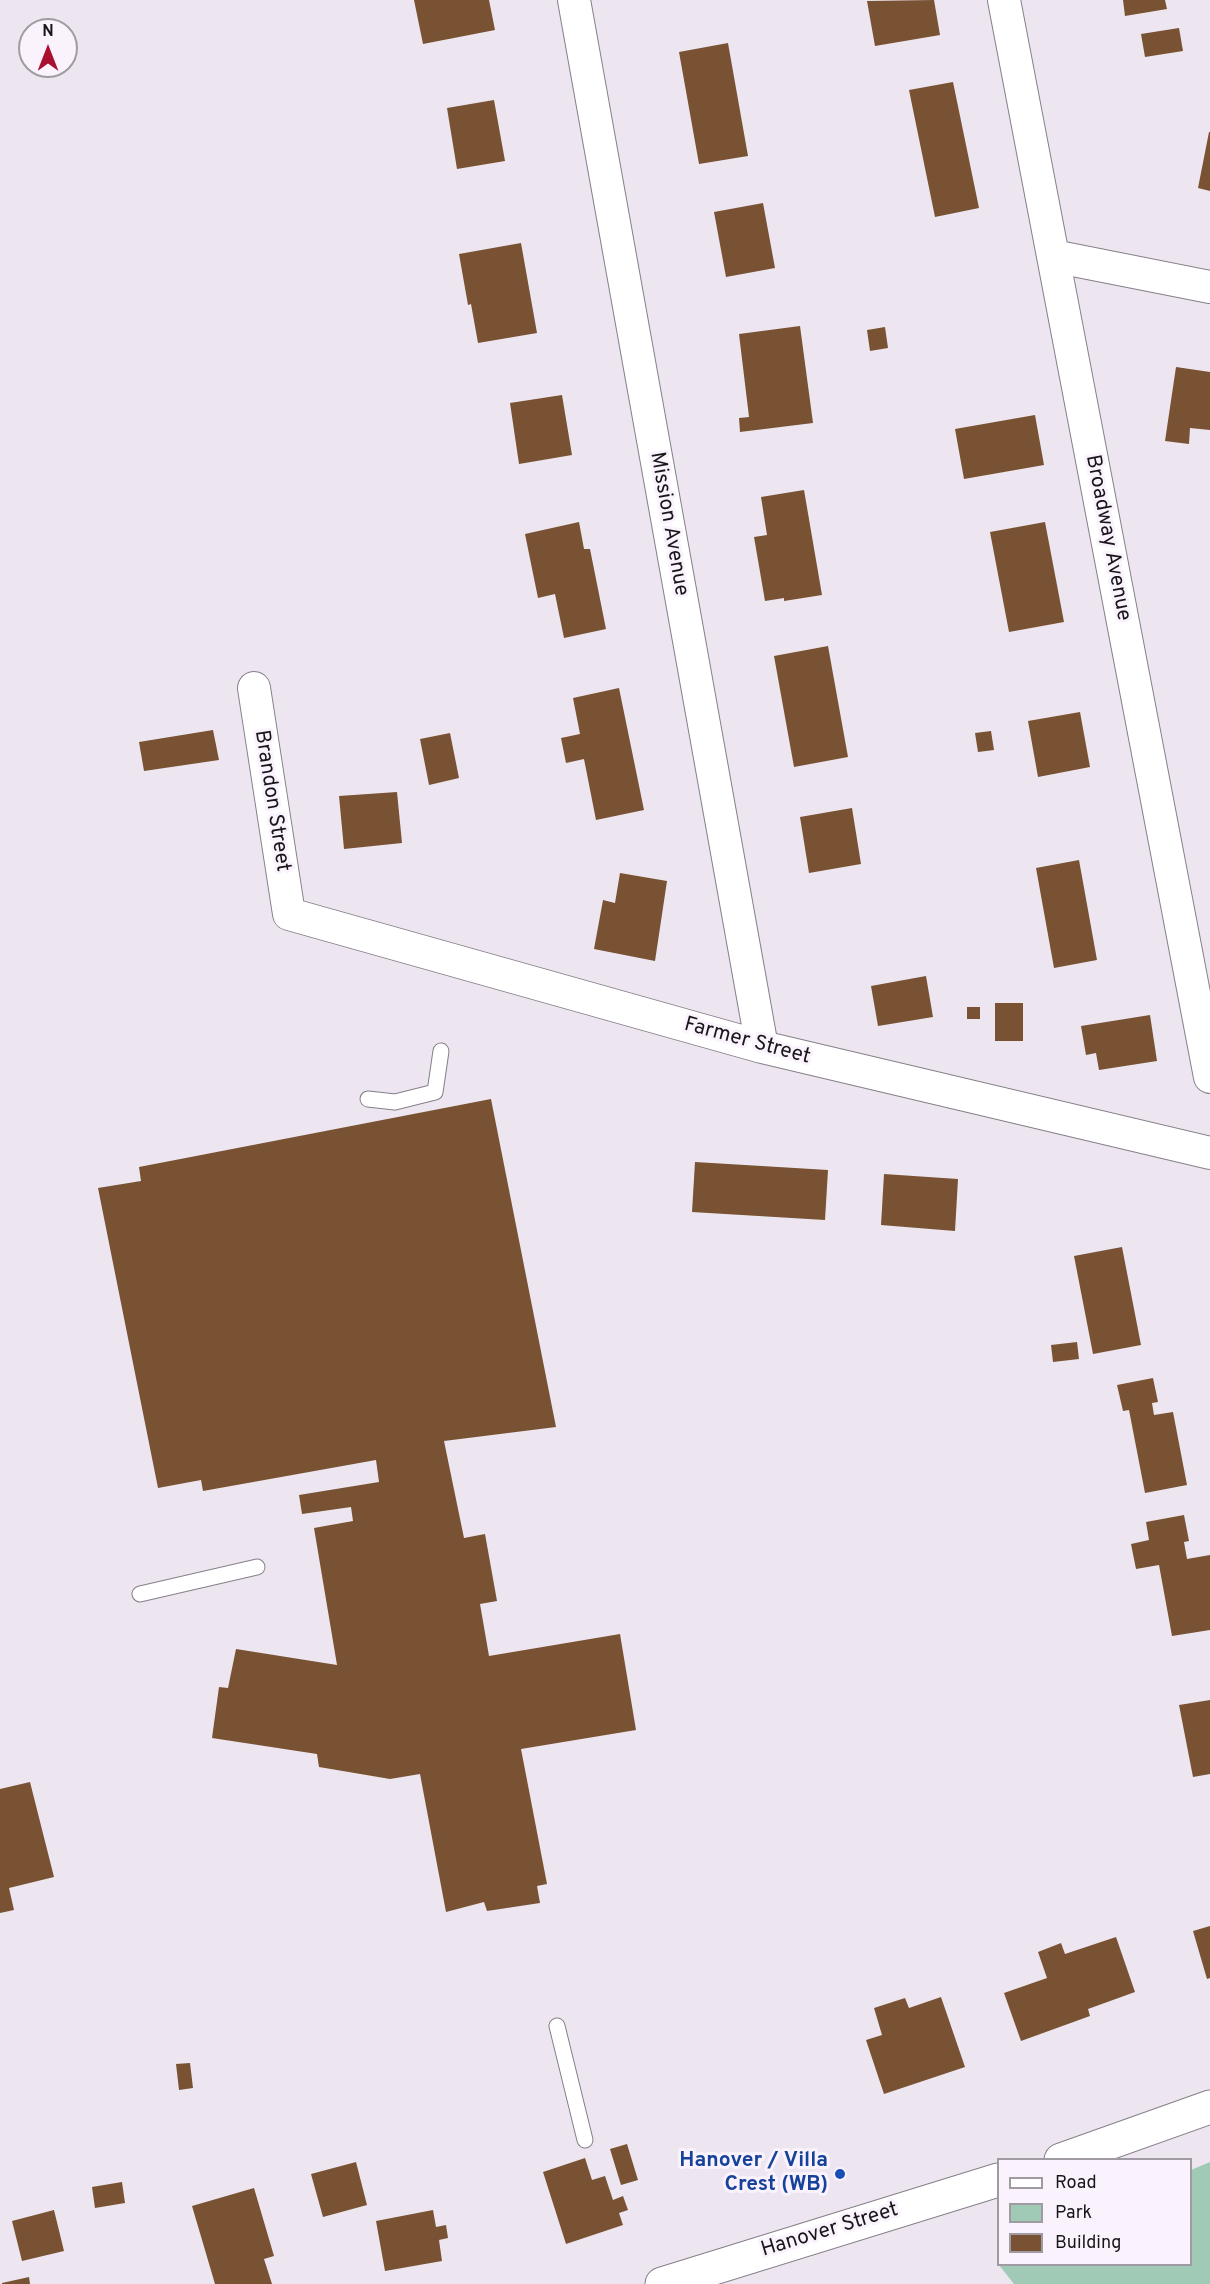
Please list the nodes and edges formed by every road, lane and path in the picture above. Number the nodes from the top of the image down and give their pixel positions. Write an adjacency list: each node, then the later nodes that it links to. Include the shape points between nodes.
1 (574, 0): 7 (street, Mission Avenue)
2 (1004, 0): 3 (street, Broadway Avenue)
3 (1053, 256): 4 (street); 9 (street, Broadway Avenue)
4 (1210, 287)
5 (254, 688): 6 (street, Brandon Street)
6 (289, 914): 7 (street, Farmer Street)
7 (762, 1047): 11 (street, Farmer Street)
8 (441, 1051): 10 (lane, via 435,1092 395,1102)
9 (1210, 1077)
10 (368, 1099)
11 (1210, 1153)
12 (257, 1566): 13 (lane)
13 (140, 1594)
14 (557, 2026): 16 (lane)
15 (1210, 2107): 17 (main road)
16 (585, 2140)
17 (1067, 2158)
18 (997, 2181): 19 (main road, Hanover Street)
19 (662, 2284)

